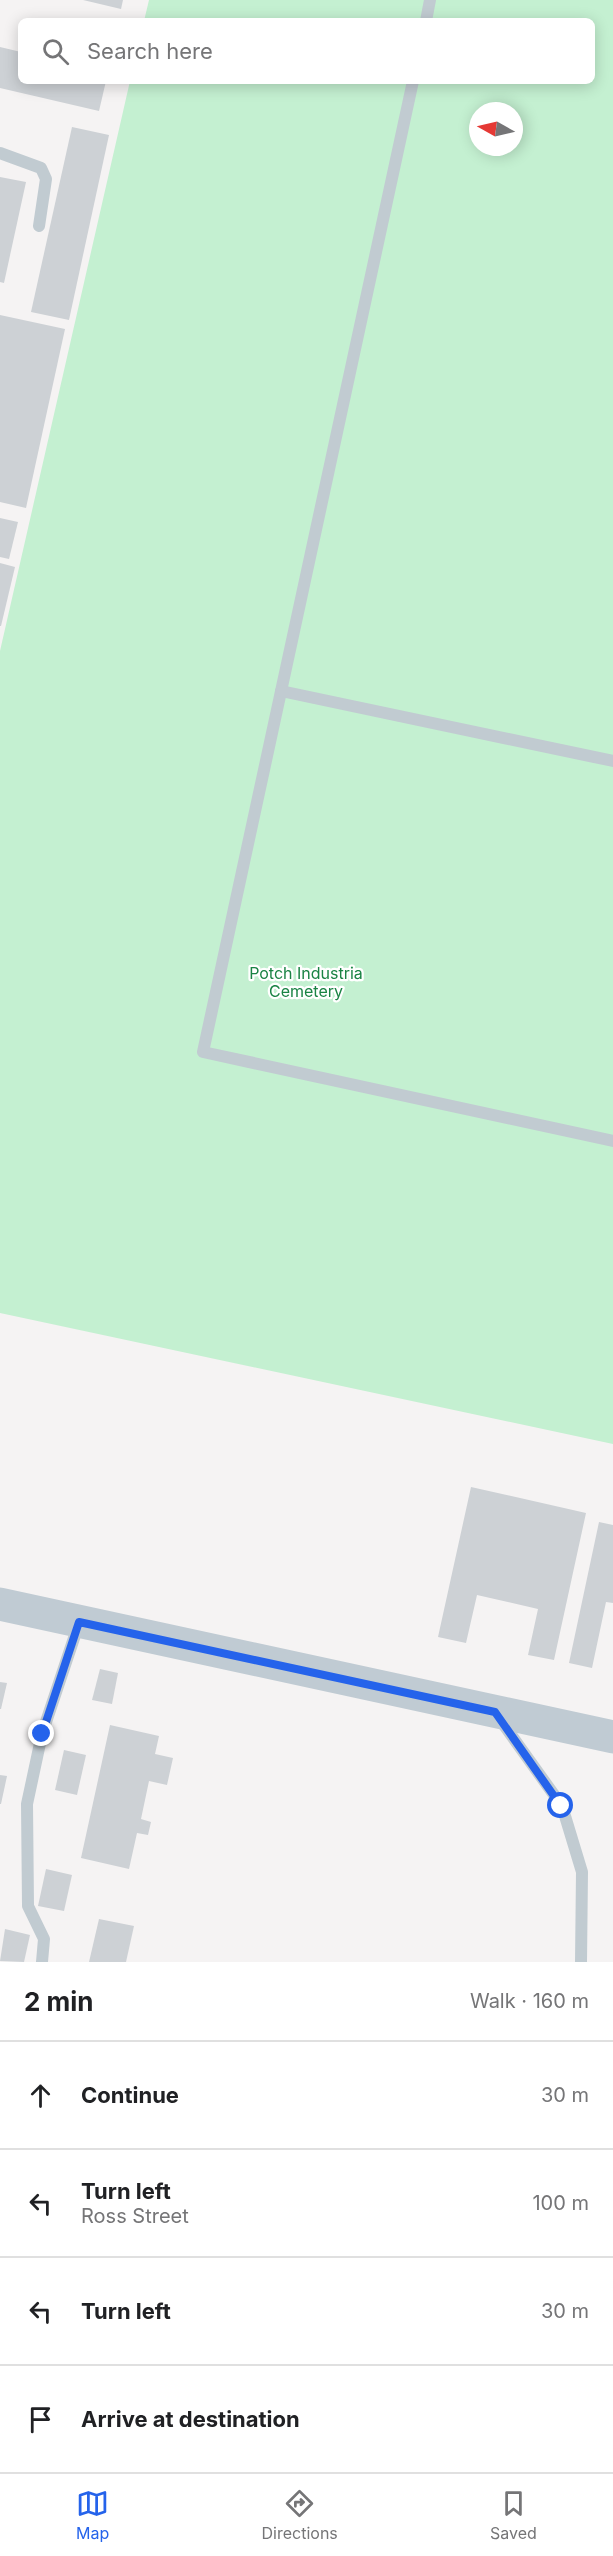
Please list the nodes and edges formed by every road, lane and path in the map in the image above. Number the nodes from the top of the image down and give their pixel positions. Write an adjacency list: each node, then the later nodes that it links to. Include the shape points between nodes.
1 (430, 0): 2 (lane)
2 (427, 18)
3 (411, 84): 6 (lane)
4 (0, 153): 5 (lane, via 41,168 46,179)
5 (39, 225)
6 (281, 691): 7 (lane); 8 (lane, via 203,1052)
7 (613, 761)
8 (613, 1141)
9 (0, 1604): 10 (street)
10 (79, 1622): 11 (street); 13 (lane, via 42,1734 27,1804 28,1906 44,1939)
11 (495, 1712): 12 (street); 14 (lane, via 561,1806 582,1872)
12 (613, 1737)
13 (42, 1962)
14 (581, 1962)

